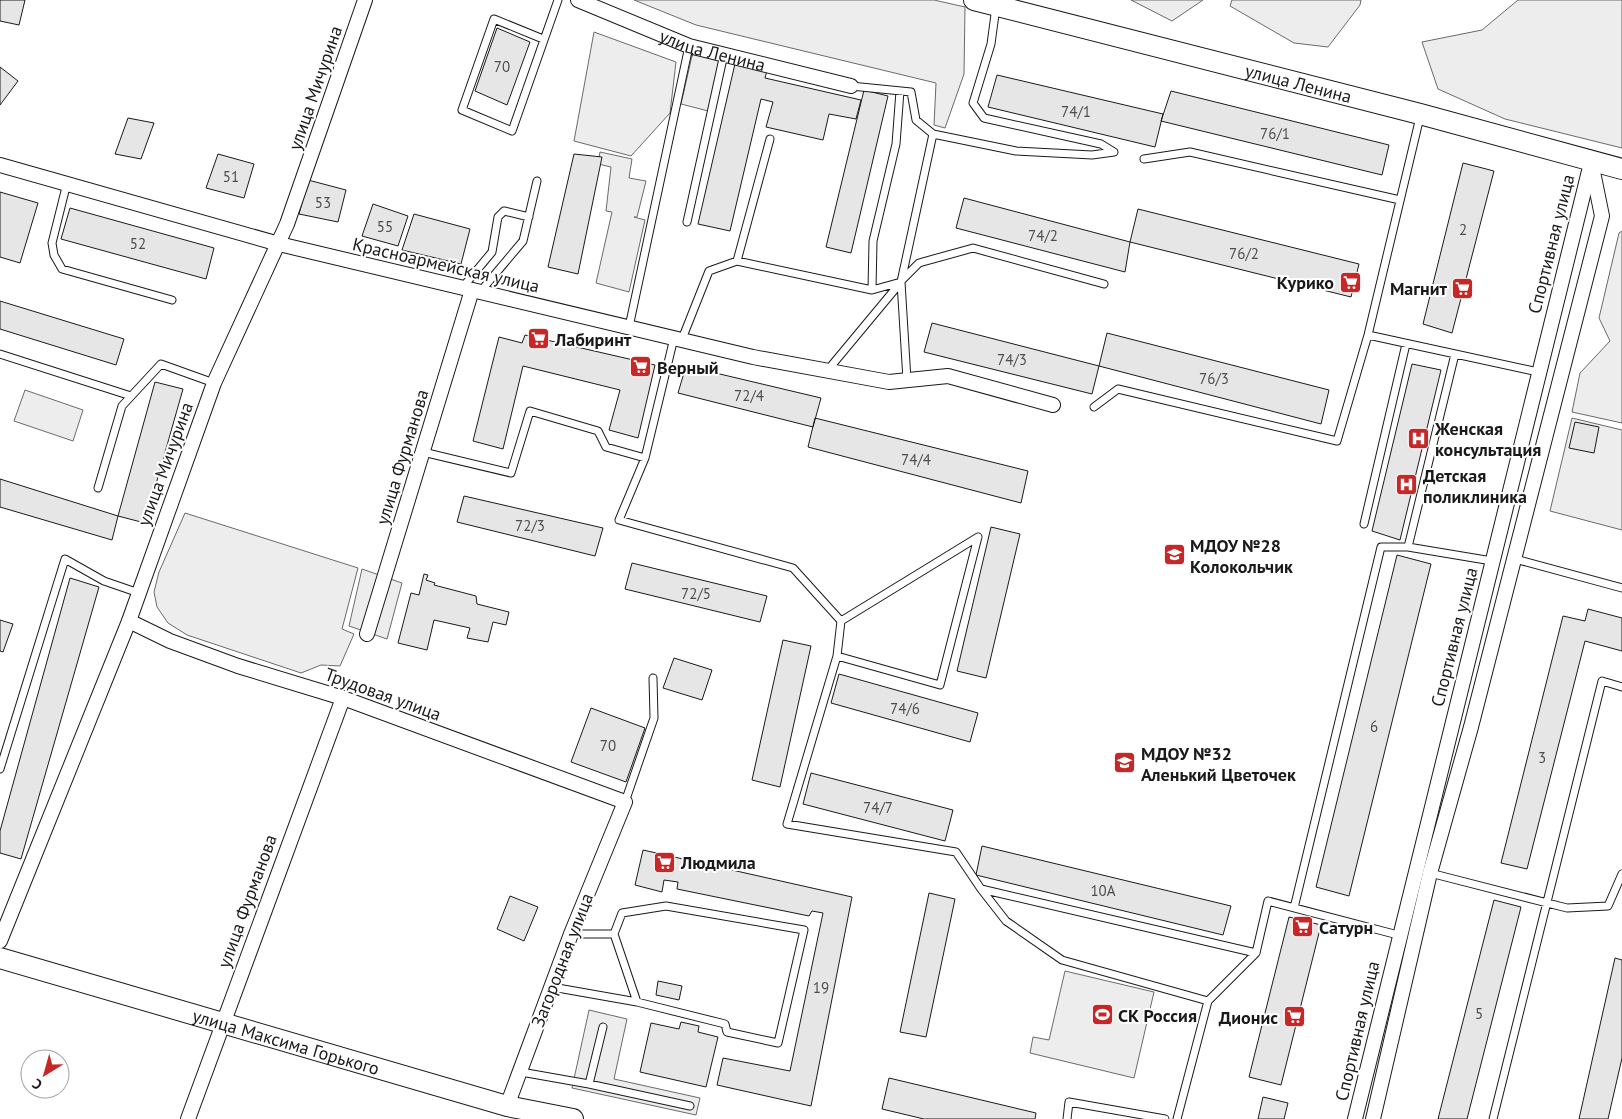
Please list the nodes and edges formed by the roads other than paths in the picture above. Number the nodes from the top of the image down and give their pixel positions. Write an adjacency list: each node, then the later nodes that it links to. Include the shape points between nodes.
1 (365, 0): 23 (street, улица Мичурина)
2 (558, 0): 6 (lane)
3 (578, 0): 7 (street, улица Ленина)
4 (974, 0): 5 (street, улица Ленина)
5 (996, 5): 11 (street, улица Ленина); 12 (lane, via 991,44 973,103 984,118 1101,144 1114,152 1092,155 1016,151)
6 (543, 39): 6 (lane, via 512,131 462,110 494,19)
7 (689, 46): 8 (street, улица Ленина); 30 (lane)
8 (724, 53): 9 (street, улица Ленина); 22 (lane)
9 (851, 86): 10 (lane)
10 (900, 91): 12 (lane, via 911,92 916,120); 28 (lane, via 896,144 873,241)
11 (1420, 114): 15 (street, улица Ленина); 20 (lane)
12 (933, 134): 25 (lane)
13 (770, 139): 24 (lane)
14 (1144, 158): 20 (lane, via 1190,152)
15 (1591, 162): 17 (street, улица Ленина); 37 (street, Спортивная улица); 48 (street, Спортивная улица, via 1602,216)
16 (0, 165): 19 (street, Красноармейская улица)
17 (1622, 169)
18 (537, 181): 21 (lane)
19 (68, 182): 23 (street, Красноармейская улица); 29 (lane, via 52,243 62,269)
20 (1400, 200): 31 (lane)
21 (529, 217): 27 (lane, via 524,241); 27 (lane, via 504,212 498,217 492,252)
22 (687, 222)
23 (279, 244): 27 (street, Красноармейская улица); 39 (street, улица Мичурина)
24 (736, 261): 28 (lane); 32 (lane, via 709,270)
25 (901, 282): 26 (lane, via 919,263 973,248); 28 (lane); 36 (lane); 38 (lane)
26 (1104, 284)
27 (471, 290): 30 (street, Красноармейская улица); 43 (street, улица Фурманова)
28 (872, 290)
29 (172, 300)
30 (629, 327): 32 (street, Красноармейская улица)
31 (1368, 335): 33 (lane); 42 (lane, via 1337,441 1118,388)
32 (678, 339): 36 (street, Красноармейская улица); 44 (lane)
33 (1406, 344): 35 (lane); 46 (lane)
34 (0, 354): 40 (lane)
35 (1455, 354): 37 (lane); 47 (lane)
36 (826, 372): 38 (street, Красноармейская улица, via 889,382)
37 (1538, 372): 49 (street, Спортивная улица)
38 (907, 380): 41 (street, Красноармейская улица, via 948,376)
39 (214, 383): 40 (lane, via 161,364); 51 (street, улица Мичурина)
40 (131, 396): 45 (lane, via 122,406)
41 (1053, 406)
42 (1094, 407)
43 (423, 452): 44 (lane, via 511,474 530,411 598,431 606,447); 54 (street, улица Фурманова)
44 (645, 458): 53 (lane, via 619,520 793,568)
45 (98, 488)
46 (1364, 524)
47 (1408, 547): 49 (lane); 65 (lane, via 1382,547)
48 (1515, 559): 50 (lane); 61 (street, Спортивная улица)
49 (1492, 561): 68 (street, Спортивная улица)
50 (1622, 588)
51 (139, 593): 52 (street, улица Мичурина); 59 (lane, via 104,581 65,559)
52 (129, 621): 58 (street, Трудовая улица, via 170,641 238,666); 69 (street, улица Мичурина)
53 (841, 621): 55 (lane); 55 (lane, via 978,537 940,685)
54 (367, 634)
55 (837, 656): 63 (lane, via 787,824 956,852)
56 (653, 678): 60 (lane, via 654,718)
57 (1622, 688): 64 (lane, via 1602,681)
58 (343, 698): 60 (street, Трудовая улица); 75 (street, улица Фурманова)
59 (0, 769)
60 (625, 802): 66 (street, Загородная улица)
61 (1430, 873): 64 (lane); 87 (street, Спортивная улица)
62 (1622, 874): 64 (lane, via 1608,906 1567,908)
63 (981, 889): 70 (lane); 73 (lane, via 1006,921 1062,960)
64 (1548, 904): 88 (lane)
65 (1294, 908): 68 (lane); 70 (lane, via 1268,901)
66 (571, 934): 67 (lane); 72 (street, Загородная улица)
67 (614, 934): 74 (lane); 74 (lane, via 622,913 666,906 804,930 778,1043 727,1032 725,1024)
68 (1398, 935): 86 (street, Спортивная улица)
69 (0, 941)
70 (1256, 954): 73 (lane)
71 (0, 958): 75 (street, улица Максима Горького)
72 (552, 987): 74 (lane); 77 (street, Загородная улица)
73 (1208, 1001): 85 (lane)
74 (637, 1002)
75 (221, 1024): 80 (street, улица Максима Горького); 81 (street, улица Фурманова)
76 (603, 1027): 78 (lane)
77 (521, 1072): 78 (lane); 80 (street, Загородная улица)
78 (590, 1084): 79 (lane)
79 (690, 1106)
80 (505, 1113): 82 (street, улица Максима Горького)
81 (188, 1119)
82 (573, 1119)
83 (1067, 1119): 84 (lane, via 1069,1102)
84 (1165, 1119)
85 (1177, 1119)
86 (1355, 1119)
87 (1373, 1119)
88 (1493, 1119)

